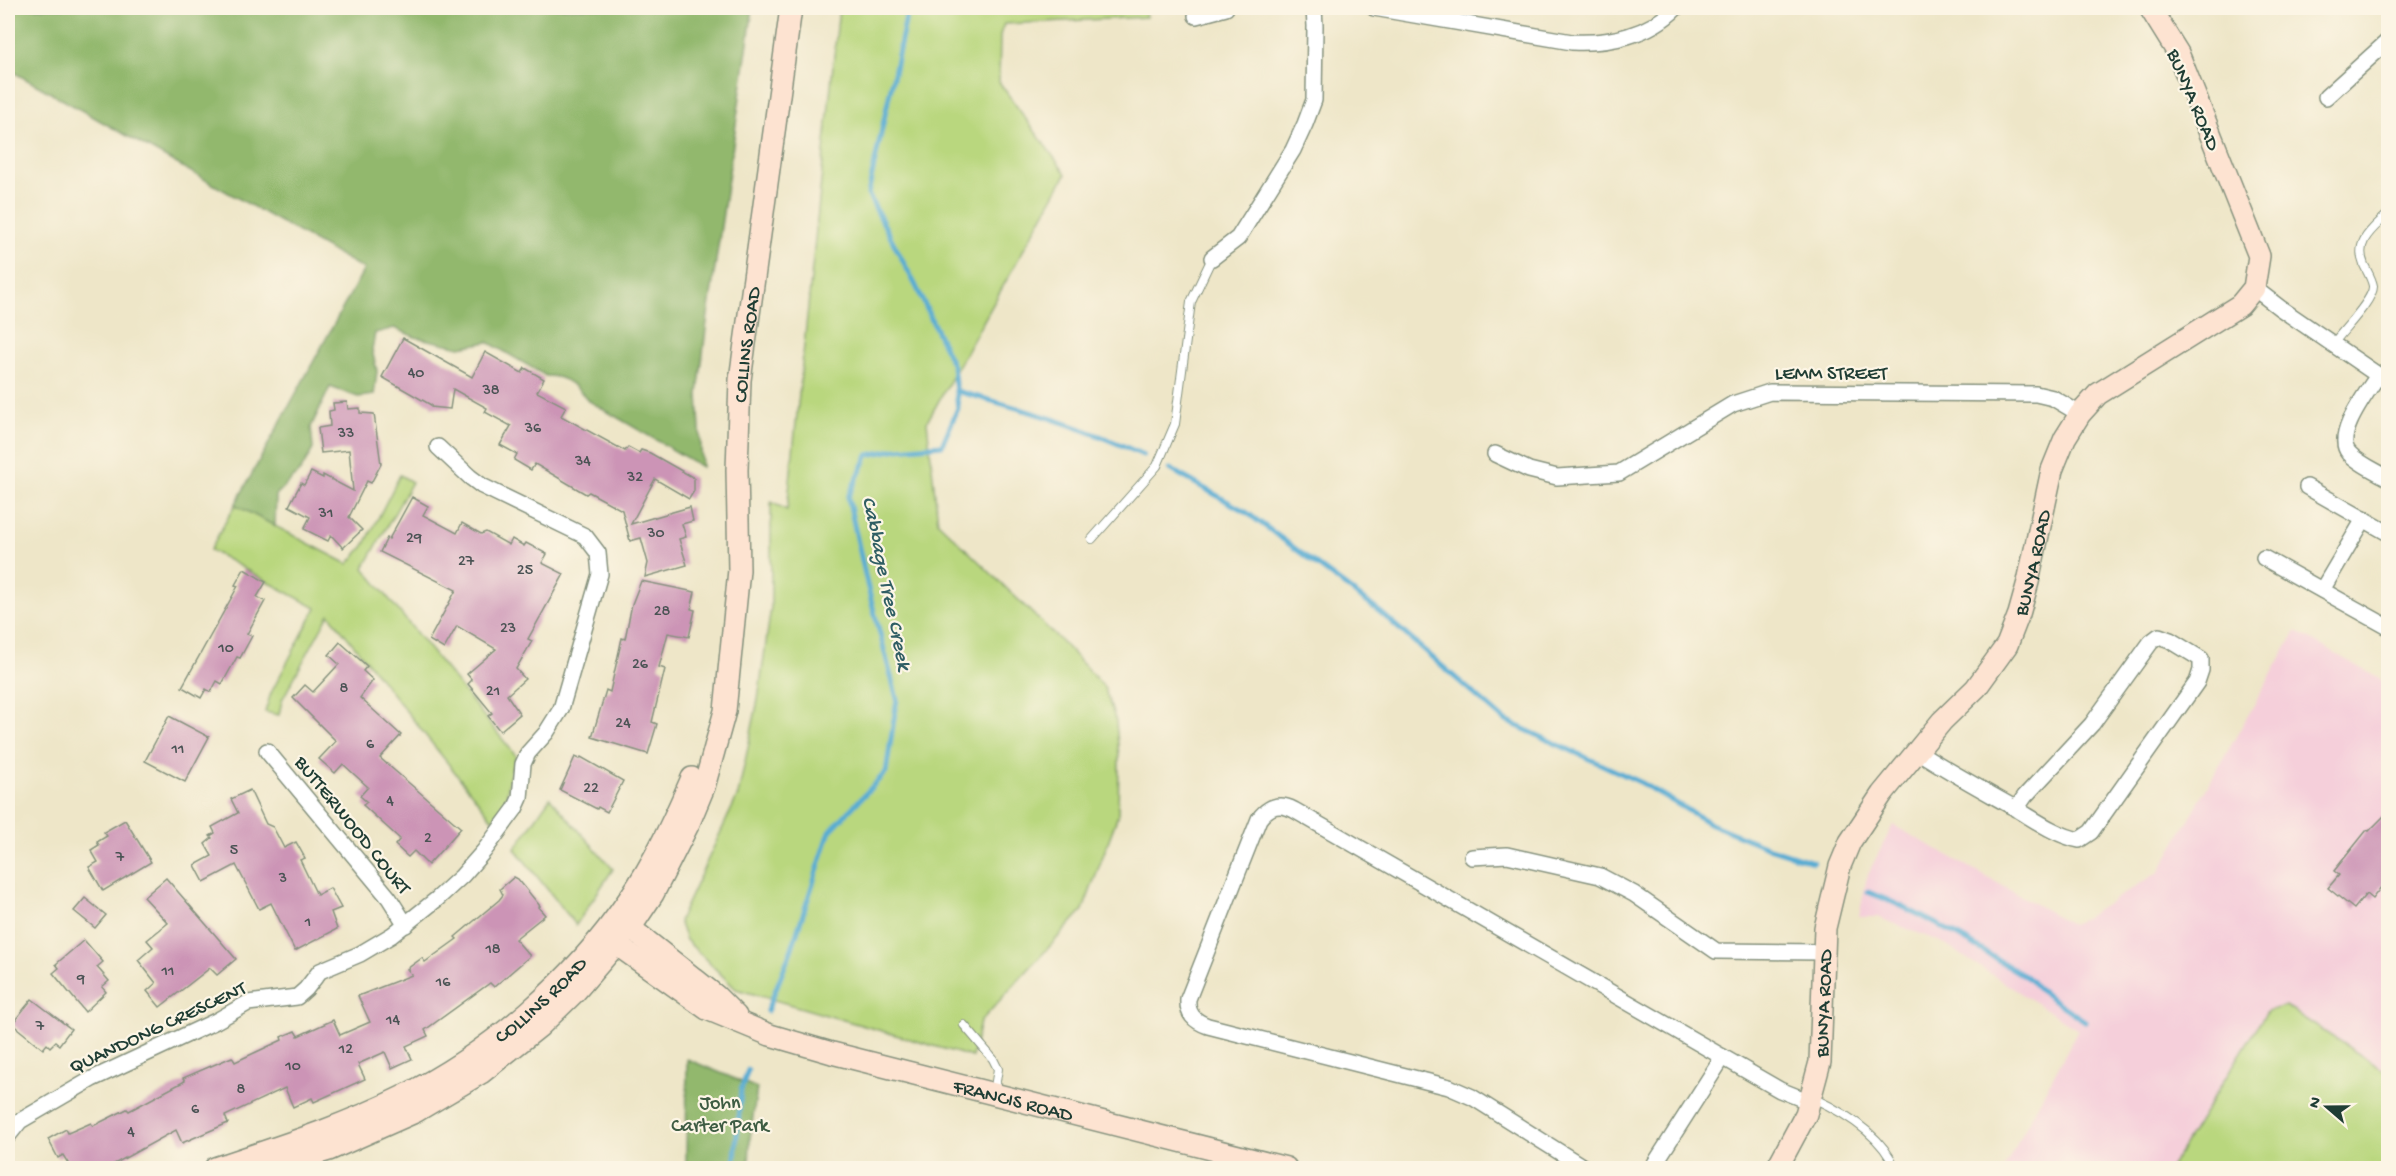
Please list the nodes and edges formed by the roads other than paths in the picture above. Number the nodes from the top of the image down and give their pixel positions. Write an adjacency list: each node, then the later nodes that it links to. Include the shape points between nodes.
1 (791, 8): 31 (street, COLLINS ROAD, via 740,380 740,570 726,683 677,812)
2 (1226, 8): 8 (street)
3 (1314, 8): 12 (street, via 1314,100 1305,124 1238,238)
4 (1374, 8): 7 (street)
5 (1676, 8): 7 (street, via 1646,29 1595,43 1572,42)
6 (2150, 8): 13 (street, BUNYA ROAD, via 2178,53 2259,256)
7 (1419, 11)
8 (1196, 16)
9 (2388, 41): 10 (street)
10 (2326, 97)
11 (2388, 214): 14 (lane, via 2361,244 2362,261 2373,287 2369,299)
12 (1212, 258): 23 (lane, via 1191,302 1175,424 1157,466)
13 (2254, 288): 14 (street); 16 (street, BUNYA ROAD, via 2240,305 2098,394)
14 (2332, 344): 15 (street)
15 (2383, 378): 19 (street, via 2346,429 2344,441 2347,452)
16 (2080, 414): 18 (street, LEMM STREET, via 2053,398 2036,394 1770,392 1733,404 1619,473 1557,477); 28 (street, BUNYA ROAD, via 2052,470 2028,582 2007,645 1976,688)
17 (438, 447): 32 (street, QUANDONG CRESCENT, via 482,486 585,536 598,553 600,574 561,709 528,753 515,809 462,876)
18 (1495, 454)
19 (2388, 478)
20 (2307, 486): 21 (street)
21 (2364, 519): 22 (street); 25 (street)
22 (2388, 533)
23 (1092, 539)
24 (2264, 558): 25 (street)
25 (2322, 590): 26 (street)
26 (2388, 627)
27 (267, 751): 32 (street, BUTTERWOOD COURT, via 389,898)
28 (1917, 751): 29 (street); 34 (street, BUNYA ROAD, via 1850,842 1834,887)
29 (2016, 809): 29 (street, via 2066,837 2079,840 2091,832 2197,682 2201,659 2159,636 2151,642 2092,723)
30 (1472, 857): 34 (street, via 1507,855 1600,876 1634,894 1716,951)
31 (623, 922): 33 (street, COLLINS ROAD); 35 (street, FRANCIS ROAD)
32 (406, 925): 40 (street, QUANDONG CRESCENT, via 360,954 320,971 297,997 248,1003 92,1079 20,1121)
33 (609, 940): 35 (street, FRANCIS ROAD, via 707,1009); 41 (street, COLLINS ROAD, via 518,1021 459,1065 338,1126); 42 (street, COLLINS ROAD, via 575,992 540,1026 448,1094 329,1150)
34 (1824, 952): 39 (street, BUNYA ROAD, via 1820,1062)
35 (743, 1022): 38 (street, FRANCIS ROAD, via 792,1042)
36 (964, 1025): 38 (lane, via 998,1069)
37 (1723, 1057): 39 (street, via 1780,1090); 44 (street, via 1294,810 1278,806 1266,810 1259,819 1188,999 1193,1018 1208,1026 1449,1087 1472,1097); 45 (street)
38 (994, 1095): 43 (street, FRANCIS ROAD)
39 (1811, 1100): 46 (street, BUNYA ROAD); 47 (lane, via 1829,1106 1862,1128)
40 (8, 1136)
41 (215, 1168)
42 (269, 1168)
43 (1286, 1168)
44 (1585, 1168)
45 (1652, 1168)
46 (1777, 1168)
47 (1895, 1168)

